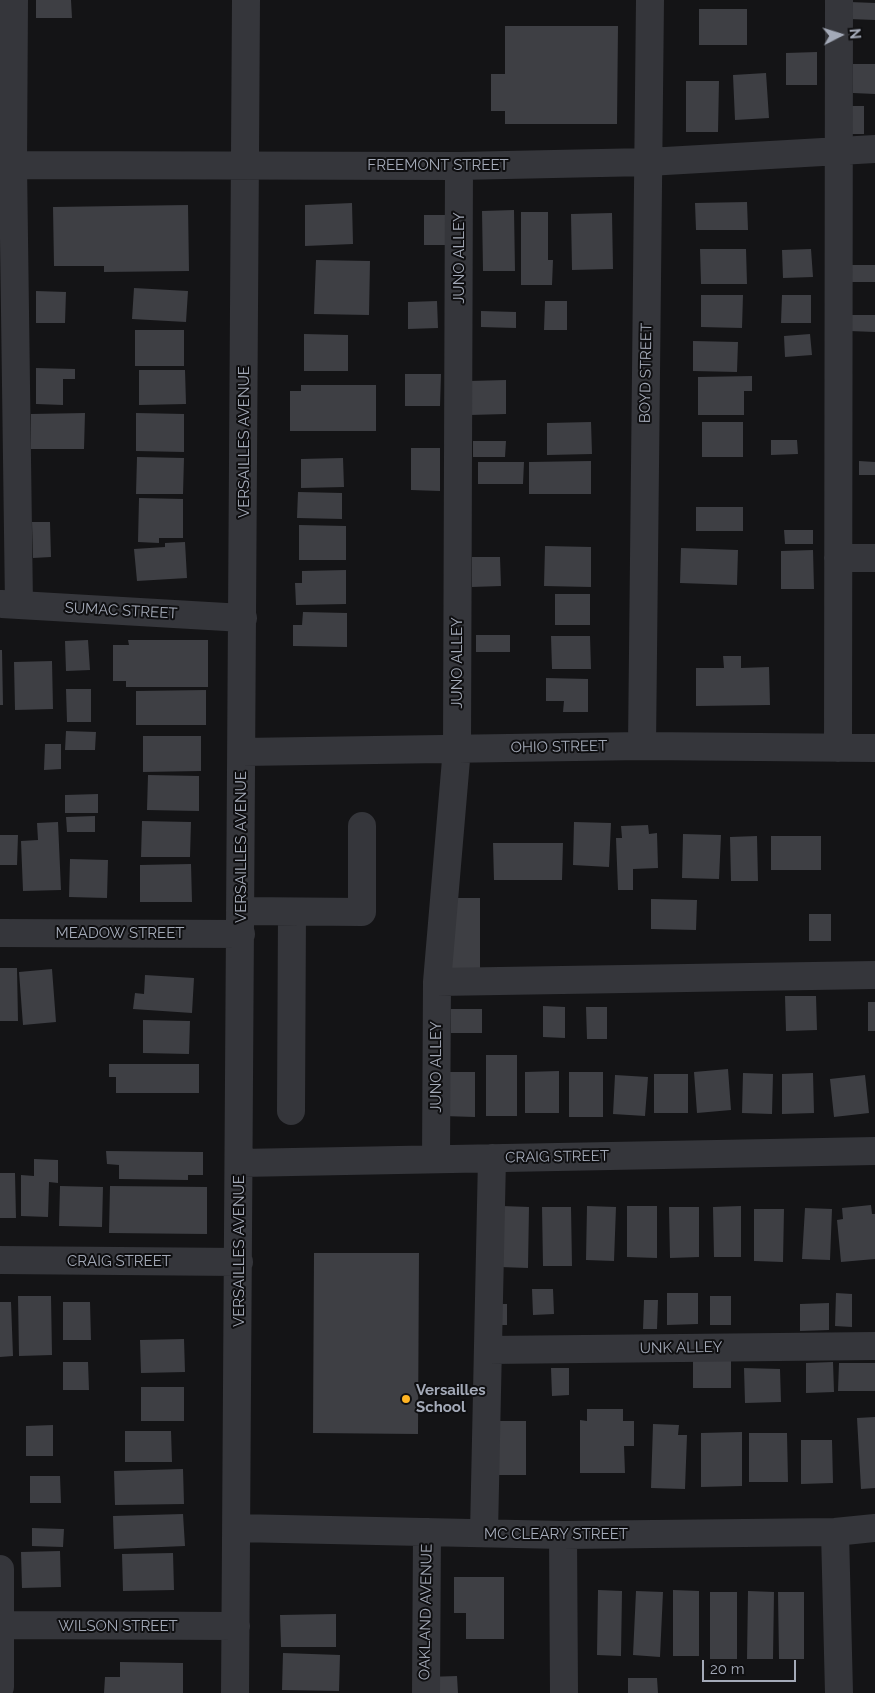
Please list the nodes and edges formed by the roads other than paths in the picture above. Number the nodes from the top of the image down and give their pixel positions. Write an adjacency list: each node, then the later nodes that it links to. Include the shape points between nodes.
1 (14, 0): 8 (street)
2 (246, 0): 9 (street, VERSAILLES AVENUE)
3 (650, 0): 7 (street, BOYD STREET)
4 (839, 0): 6 (street)
5 (875, 149): 6 (street, FREEMONT STREET)
6 (839, 151): 7 (street, FREEMONT STREET); 11 (street)
7 (648, 162): 10 (street, FREEMONT STREET); 15 (street, BOYD STREET)
8 (6, 165): 9 (street, FREEMONT STREET); 13 (street)
9 (245, 166): 10 (street, FREEMONT STREET); 14 (street, VERSAILLES AVENUE)
10 (459, 166): 16 (street, JUNO ALLEY)
11 (838, 558): 12 (street); 17 (street)
12 (875, 558)
13 (10, 604): 14 (street, SUMAC STREET)
14 (243, 618): 19 (street, VERSAILLES AVENUE)
15 (642, 746): 16 (street, OHIO STREET); 17 (street, OHIO STREET)
16 (457, 748): 19 (street, OHIO STREET); 25 (street, JUNO ALLEY)
17 (838, 748): 18 (street, OHIO STREET)
18 (875, 748)
19 (242, 752): 22 (street, VERSAILLES AVENUE)
20 (362, 826): 21 (street, MEADOW STREET, via 362,912)
21 (292, 912): 22 (street, MEADOW STREET); 26 (street)
22 (241, 922): 23 (street, MEADOW STREET); 30 (street, VERSAILLES AVENUE)
23 (0, 932)
24 (875, 975): 25 (street)
25 (437, 982): 29 (street, JUNO ALLEY)
26 (291, 1111)
27 (875, 1151): 28 (street, CRAIG STREET)
28 (492, 1158): 29 (street, CRAIG STREET); 34 (street)
29 (436, 1159): 30 (street, CRAIG STREET)
30 (240, 1163): 32 (street, VERSAILLES AVENUE)
31 (0, 1260): 32 (street, CRAIG STREET)
32 (239, 1262): 35 (street, VERSAILLES AVENUE)
33 (875, 1346): 34 (street, UNK ALLEY)
34 (488, 1350): 39 (street)
35 (237, 1528): 37 (street, MC CLEARY STREET); 43 (street, VERSAILLES AVENUE)
36 (875, 1528): 38 (street, MC CLEARY STREET)
37 (427, 1532): 39 (street, MC CLEARY STREET); 46 (street, OAKLAND AVENUE)
38 (835, 1532): 40 (street, MC CLEARY STREET); 48 (street)
39 (484, 1533): 40 (street, MC CLEARY STREET)
40 (563, 1535): 47 (street)
41 (0, 1569): 42 (street)
42 (0, 1626): 43 (street, WILSON STREET); 44 (street)
43 (236, 1626): 45 (street, VERSAILLES AVENUE)
44 (0, 1687)
45 (235, 1693)
46 (426, 1693)
47 (564, 1693)
48 (839, 1693)

